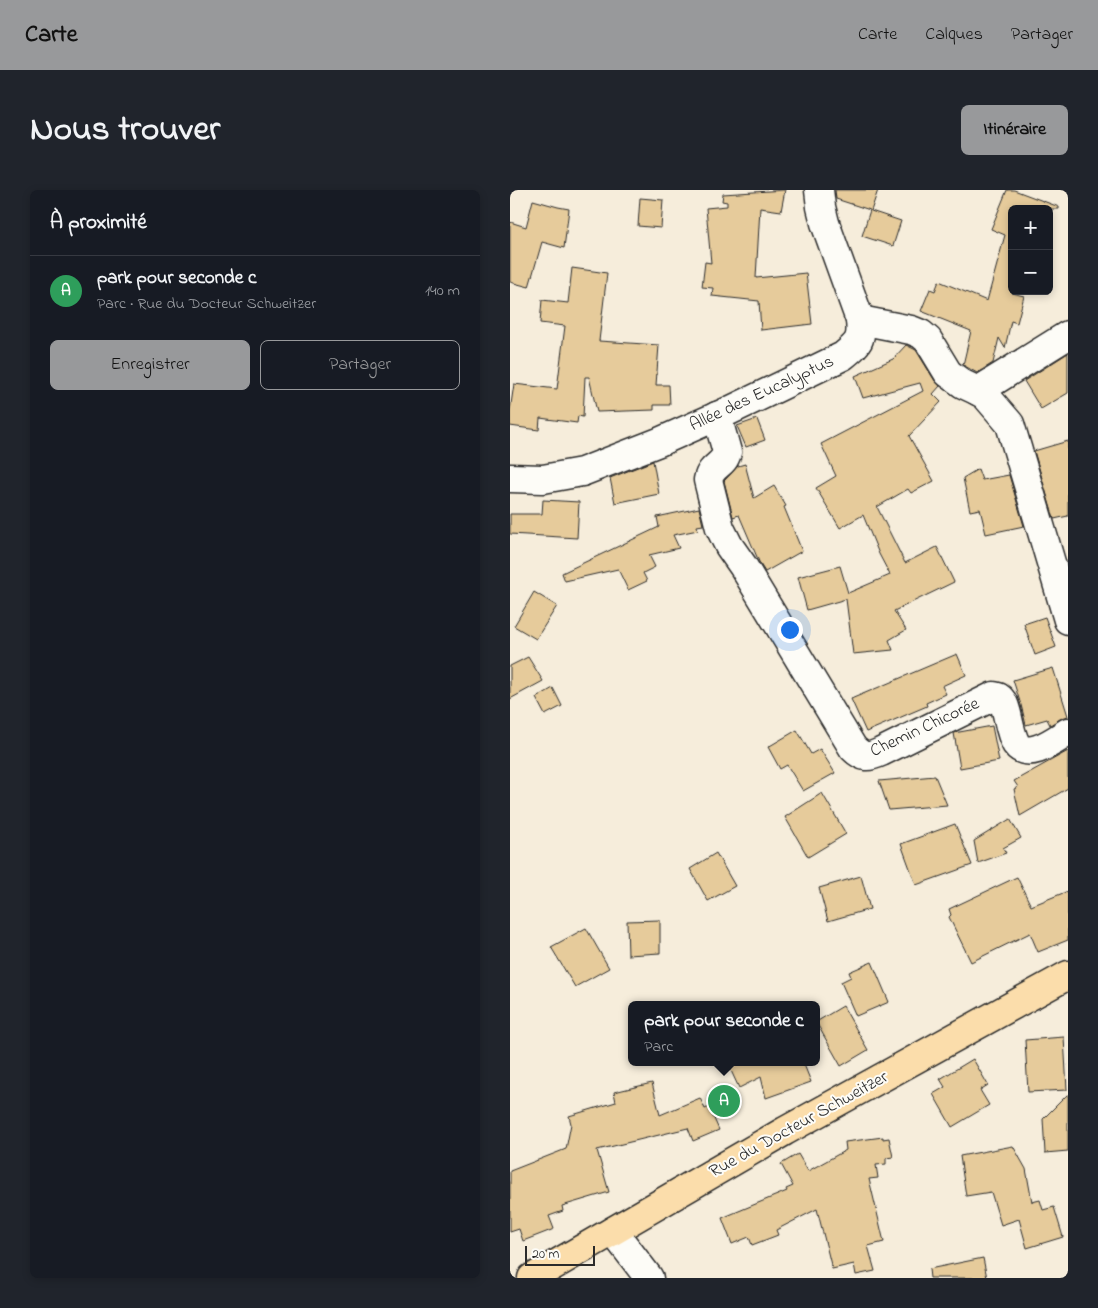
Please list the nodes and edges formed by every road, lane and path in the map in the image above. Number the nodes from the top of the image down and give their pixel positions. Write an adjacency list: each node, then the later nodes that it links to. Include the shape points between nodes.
1 (819, 190): 2 (street, Allée des Eucalyptus, via 825,223)
2 (860, 320): 4 (street, via 921,334 948,373); 5 (street, Allée des Eucalyptus, via 862,335 843,356)
3 (1068, 335): 4 (street)
4 (978, 391): 7 (street, via 1010,424)
5 (717, 416): 6 (street, Allée des Eucalyptus, via 582,472 543,479); 8 (street, Chemin Chicorée, via 727,456 713,469 708,480 720,528 852,748 867,757 881,752 994,696 1003,702 1013,738 1024,751 1039,749)
6 (510, 478)
7 (1068, 620)
8 (1068, 732)
9 (1068, 975): 10 (main road, Rue du Docteur Schweitzer, via 785,1131)
10 (613, 1231): 11 (main road, Rue du Docteur Schweitzer); 12 (street)
11 (532, 1278)
12 (649, 1278)

